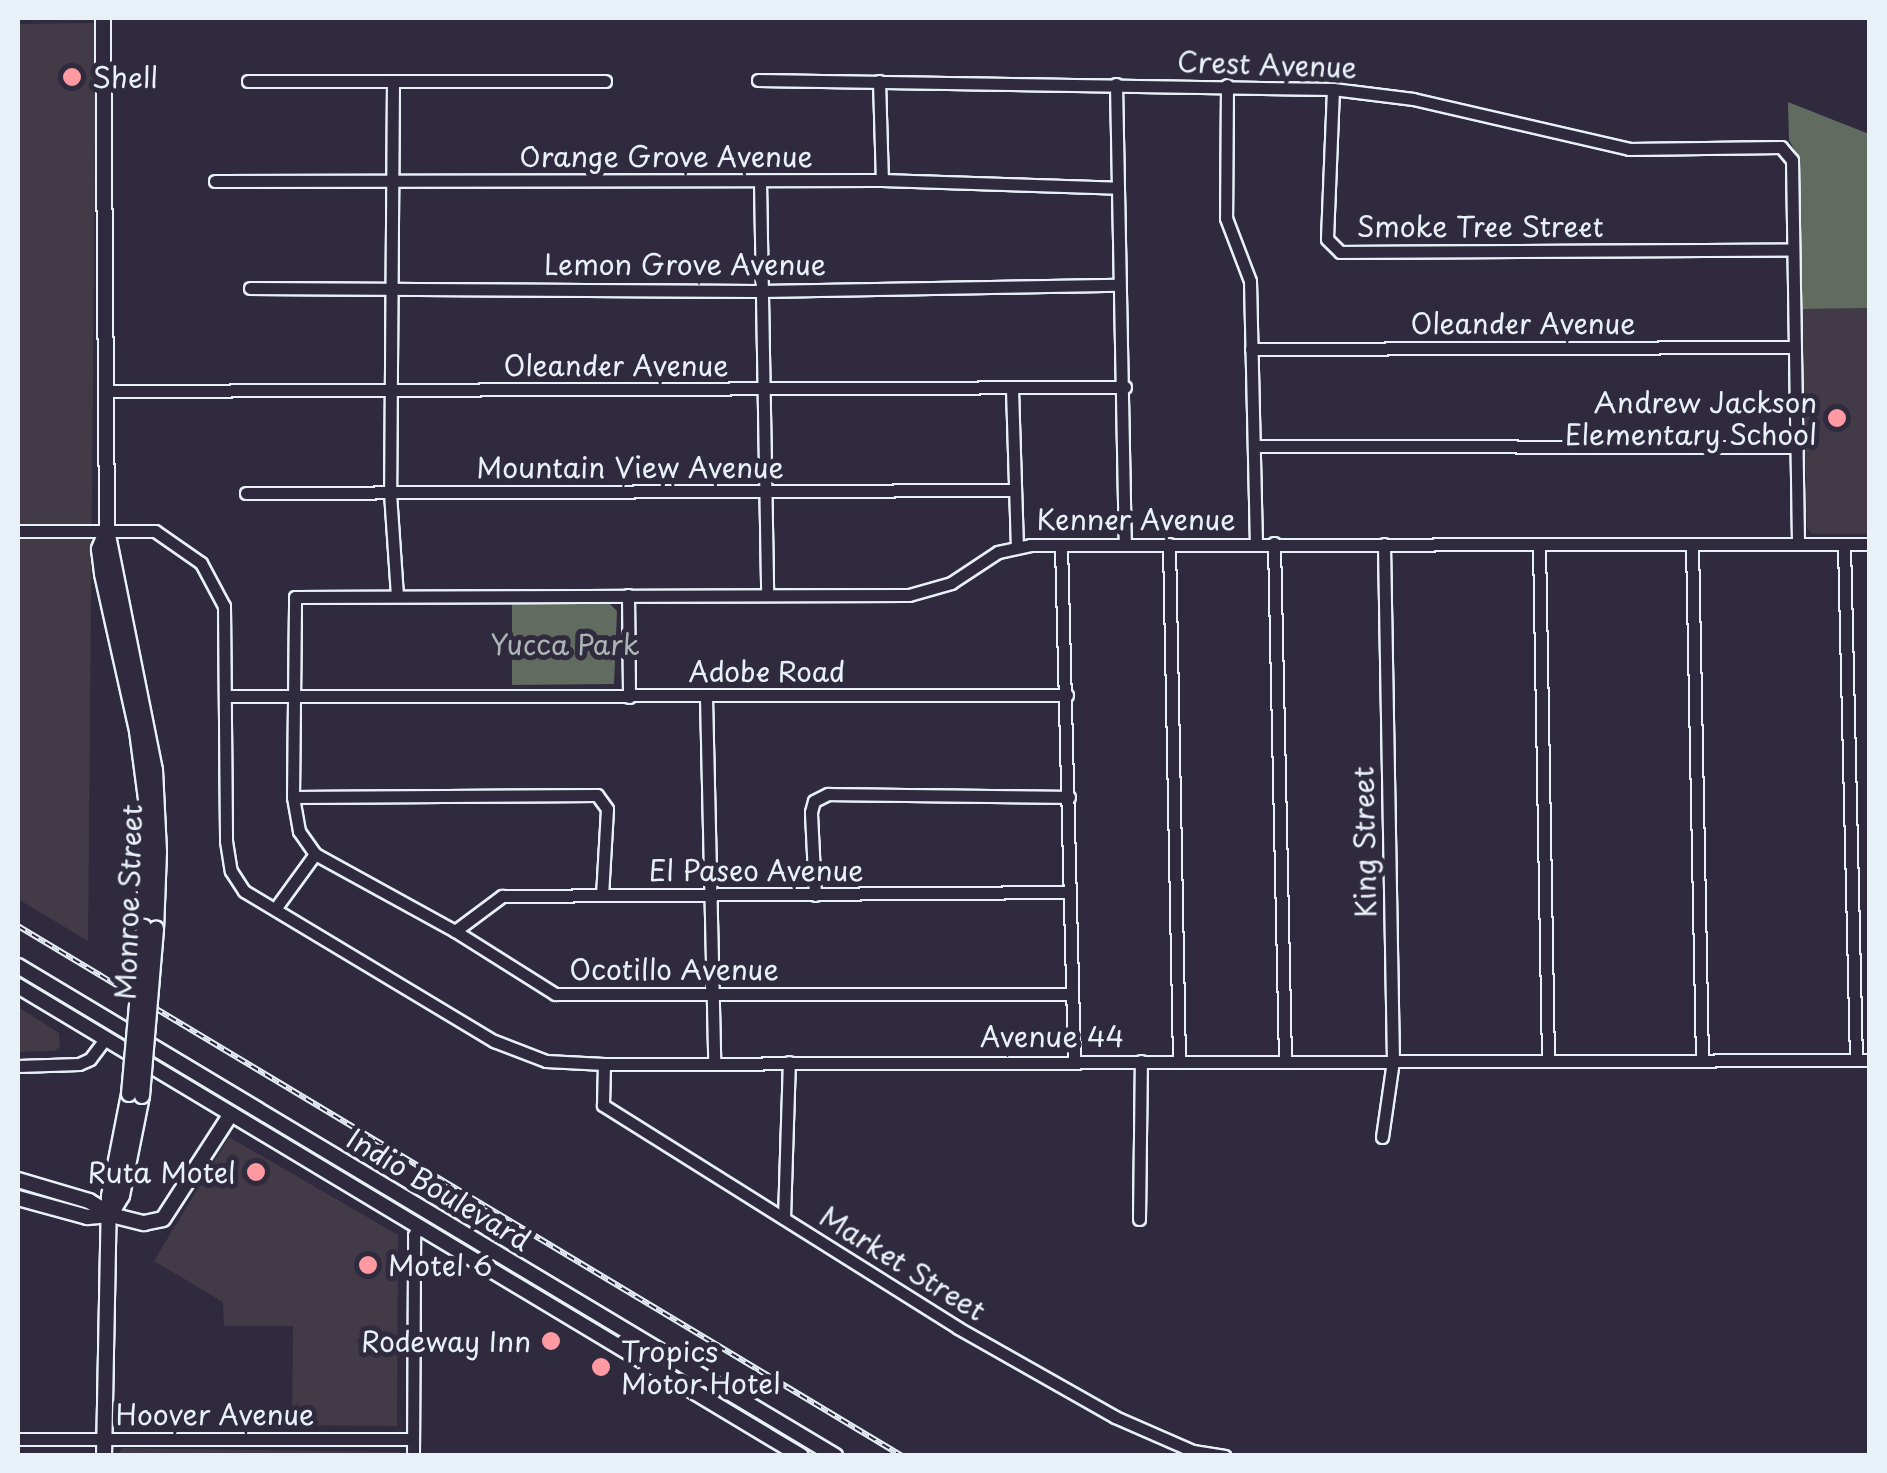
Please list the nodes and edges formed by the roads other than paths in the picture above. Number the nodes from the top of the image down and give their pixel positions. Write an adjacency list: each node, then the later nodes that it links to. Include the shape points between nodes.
1 (103, 18): 25 (main road, Monroe Street)
2 (758, 80): 6 (street, Crest Avenue)
3 (248, 81): 4 (street)
4 (392, 81): 5 (street); 12 (street)
5 (604, 81)
6 (879, 81): 7 (street, Crest Avenue); 10 (street)
7 (1116, 84): 8 (street, Crest Avenue); 14 (street)
8 (1227, 84): 9 (street, Crest Avenue); 21 (street, via 1226,218 1250,281)
9 (1333, 89): 15 (street, Crest Avenue, via 1413,99 1611,147 1781,147 1791,156); 15 (street, Smoke Tree Street, via 1327,239 1340,252)
10 (882, 180): 13 (street, Orange Grove Avenue); 14 (street, Orange Grove Avenue)
11 (215, 182): 12 (street, Orange Grove Avenue)
12 (391, 182): 13 (street, Orange Grove Avenue); 17 (street)
13 (760, 182): 19 (street)
14 (1118, 188): 16 (street)
15 (1792, 250): 20 (street)
16 (1120, 285): 19 (street, Lemon Grove Avenue); 23 (street)
17 (390, 287): 18 (street, Lemon Grove Avenue); 19 (street, Lemon Grove Avenue); 26 (street)
18 (250, 288)
19 (762, 291): 24 (street)
20 (1795, 347): 21 (street, Oleander Avenue); 28 (street)
21 (1251, 350): 27 (street)
22 (1012, 388): 23 (street, Oleander Avenue); 24 (street, Oleander Avenue); 29 (street)
23 (1125, 388): 35 (street)
24 (763, 390): 26 (street, Oleander Avenue); 30 (street)
25 (107, 391): 26 (street, Oleander Avenue); 33 (main road, Monroe Street)
26 (389, 391): 32 (street)
27 (1254, 446): 28 (street); 37 (street)
28 (1797, 447): 42 (street)
29 (1014, 490): 30 (street, Mountain View Avenue); 46 (street)
30 (765, 491): 32 (street, Mountain View Avenue); 47 (street)
31 (246, 493): 32 (street, Mountain View Avenue)
32 (390, 493): 49 (street)
33 (108, 530): 34 (street); 50 (street, Avenue 44, via 155,530 206,571 224,606); 89 (main road, Monroe Street, bridge, via 154,770 159,852 136,1095 122,1196)
34 (18, 531)
35 (1126, 544): 36 (street, Kenner Avenue); 45 (street, Kenner Avenue)
36 (1169, 544): 37 (street, Kenner Avenue); 74 (street)
37 (1256, 544): 38 (street, Kenner Avenue)
38 (1274, 544): 39 (street, Kenner Avenue); 75 (street)
39 (1384, 544): 40 (street, Kenner Avenue); 76 (street, King Street)
40 (1539, 544): 41 (street, Kenner Avenue); 69 (street)
41 (1692, 544): 42 (street, Kenner Avenue); 70 (street)
42 (1798, 544): 43 (street, Kenner Avenue)
43 (1844, 544): 44 (street, Kenner Avenue); 71 (street)
44 (1870, 544)
45 (1061, 545): 46 (street, Kenner Avenue); 51 (street)
46 (1017, 546): 47 (street, Kenner Avenue, via 983,558 951,582 909,594)
47 (767, 594): 48 (street, Kenner Avenue)
48 (628, 595): 49 (street, Kenner Avenue); 53 (street)
49 (398, 596): 52 (street, Kenner Avenue, via 295,596)
50 (227, 696): 52 (street, Adobe Road); 62 (street, Avenue 44, via 231,870 244,891)
51 (1066, 696): 54 (street, Adobe Road); 56 (street)
52 (294, 697): 53 (street, Adobe Road); 55 (street)
53 (629, 697): 54 (street, Adobe Road)
54 (706, 697): 59 (street)
55 (292, 797): 57 (street, via 299,831); 60 (street, via 597,794 606,809)
56 (1069, 797): 58 (street); 61 (street, via 828,794 811,812)
57 (315, 854): 62 (street); 63 (street, Ocotillo Avenue)
58 (1069, 892): 61 (street, El Paseo Avenue); 66 (street)
59 (712, 894): 60 (street, El Paseo Avenue); 61 (street, El Paseo Avenue); 67 (street)
60 (602, 895): 63 (street, El Paseo Avenue, via 502,896)
61 (815, 895)
62 (275, 909): 79 (street, Avenue 44, via 494,1040 546,1061)
63 (456, 932): 67 (street, Ocotillo Avenue, via 555,994)
64 (18, 966): 82 (main road, Indio Boulevard)
65 (18, 986): 68 (main road, Indio Boulevard)
66 (1072, 994): 67 (street, Ocotillo Avenue); 72 (street)
67 (714, 995): 78 (street)
68 (105, 1039): 80 (street, via 85,1062); 81 (main road, Indio Boulevard)
69 (1548, 1060): 70 (street, Avenue 44); 76 (street, Avenue 44)
70 (1702, 1060): 71 (street, Avenue 44)
71 (1863, 1060)
72 (1074, 1061): 73 (street, Avenue 44); 77 (street, Avenue 44)
73 (1142, 1061): 74 (street, Avenue 44); 91 (street)
74 (1179, 1061): 75 (street, Avenue 44)
75 (1285, 1061): 76 (street, Avenue 44)
76 (1393, 1061): 84 (street, King Street)
77 (789, 1062): 78 (street, Avenue 44); 90 (street)
78 (714, 1063): 79 (street, Avenue 44)
79 (604, 1064): 90 (street, Market Street, via 602,1105)
80 (18, 1066)
81 (156, 1069): 82 (main road, via 213,1095); 83 (main road, Indio Boulevard)
82 (219, 1086): 83 (main road); 85 (main road, Indio Boulevard)
83 (232, 1114): 85 (main road, via 246,1110 294,1140); 89 (main road, via 163,1218 144,1223); 92 (main road, Indio Boulevard)
84 (1382, 1137)
85 (317, 1145): 87 (main road, Indio Boulevard)
86 (18, 1180): 89 (main road, via 89,1201)
87 (404, 1197): 92 (main road); 93 (main road, Indio Boulevard)
88 (18, 1198): 89 (main road, via 87,1217)
89 (110, 1215): 94 (main road, Monroe Street)
90 (784, 1218): 101 (street, Market Street, via 958,1328 1115,1416 1193,1451)
91 (1140, 1219)
92 (420, 1227): 93 (main road, via 438,1226); 96 (street, via 414,1235); 99 (main road, Indio Boulevard)
93 (502, 1256): 100 (main road, Indio Boulevard)
94 (104, 1438): 95 (street, Hoover Avenue); 96 (street, Hoover Avenue); 97 (main road, Monroe Street)
95 (18, 1439)
96 (412, 1439): 98 (street)
97 (104, 1456)
98 (412, 1456)
99 (801, 1456)
100 (836, 1456)
101 (1225, 1456)

